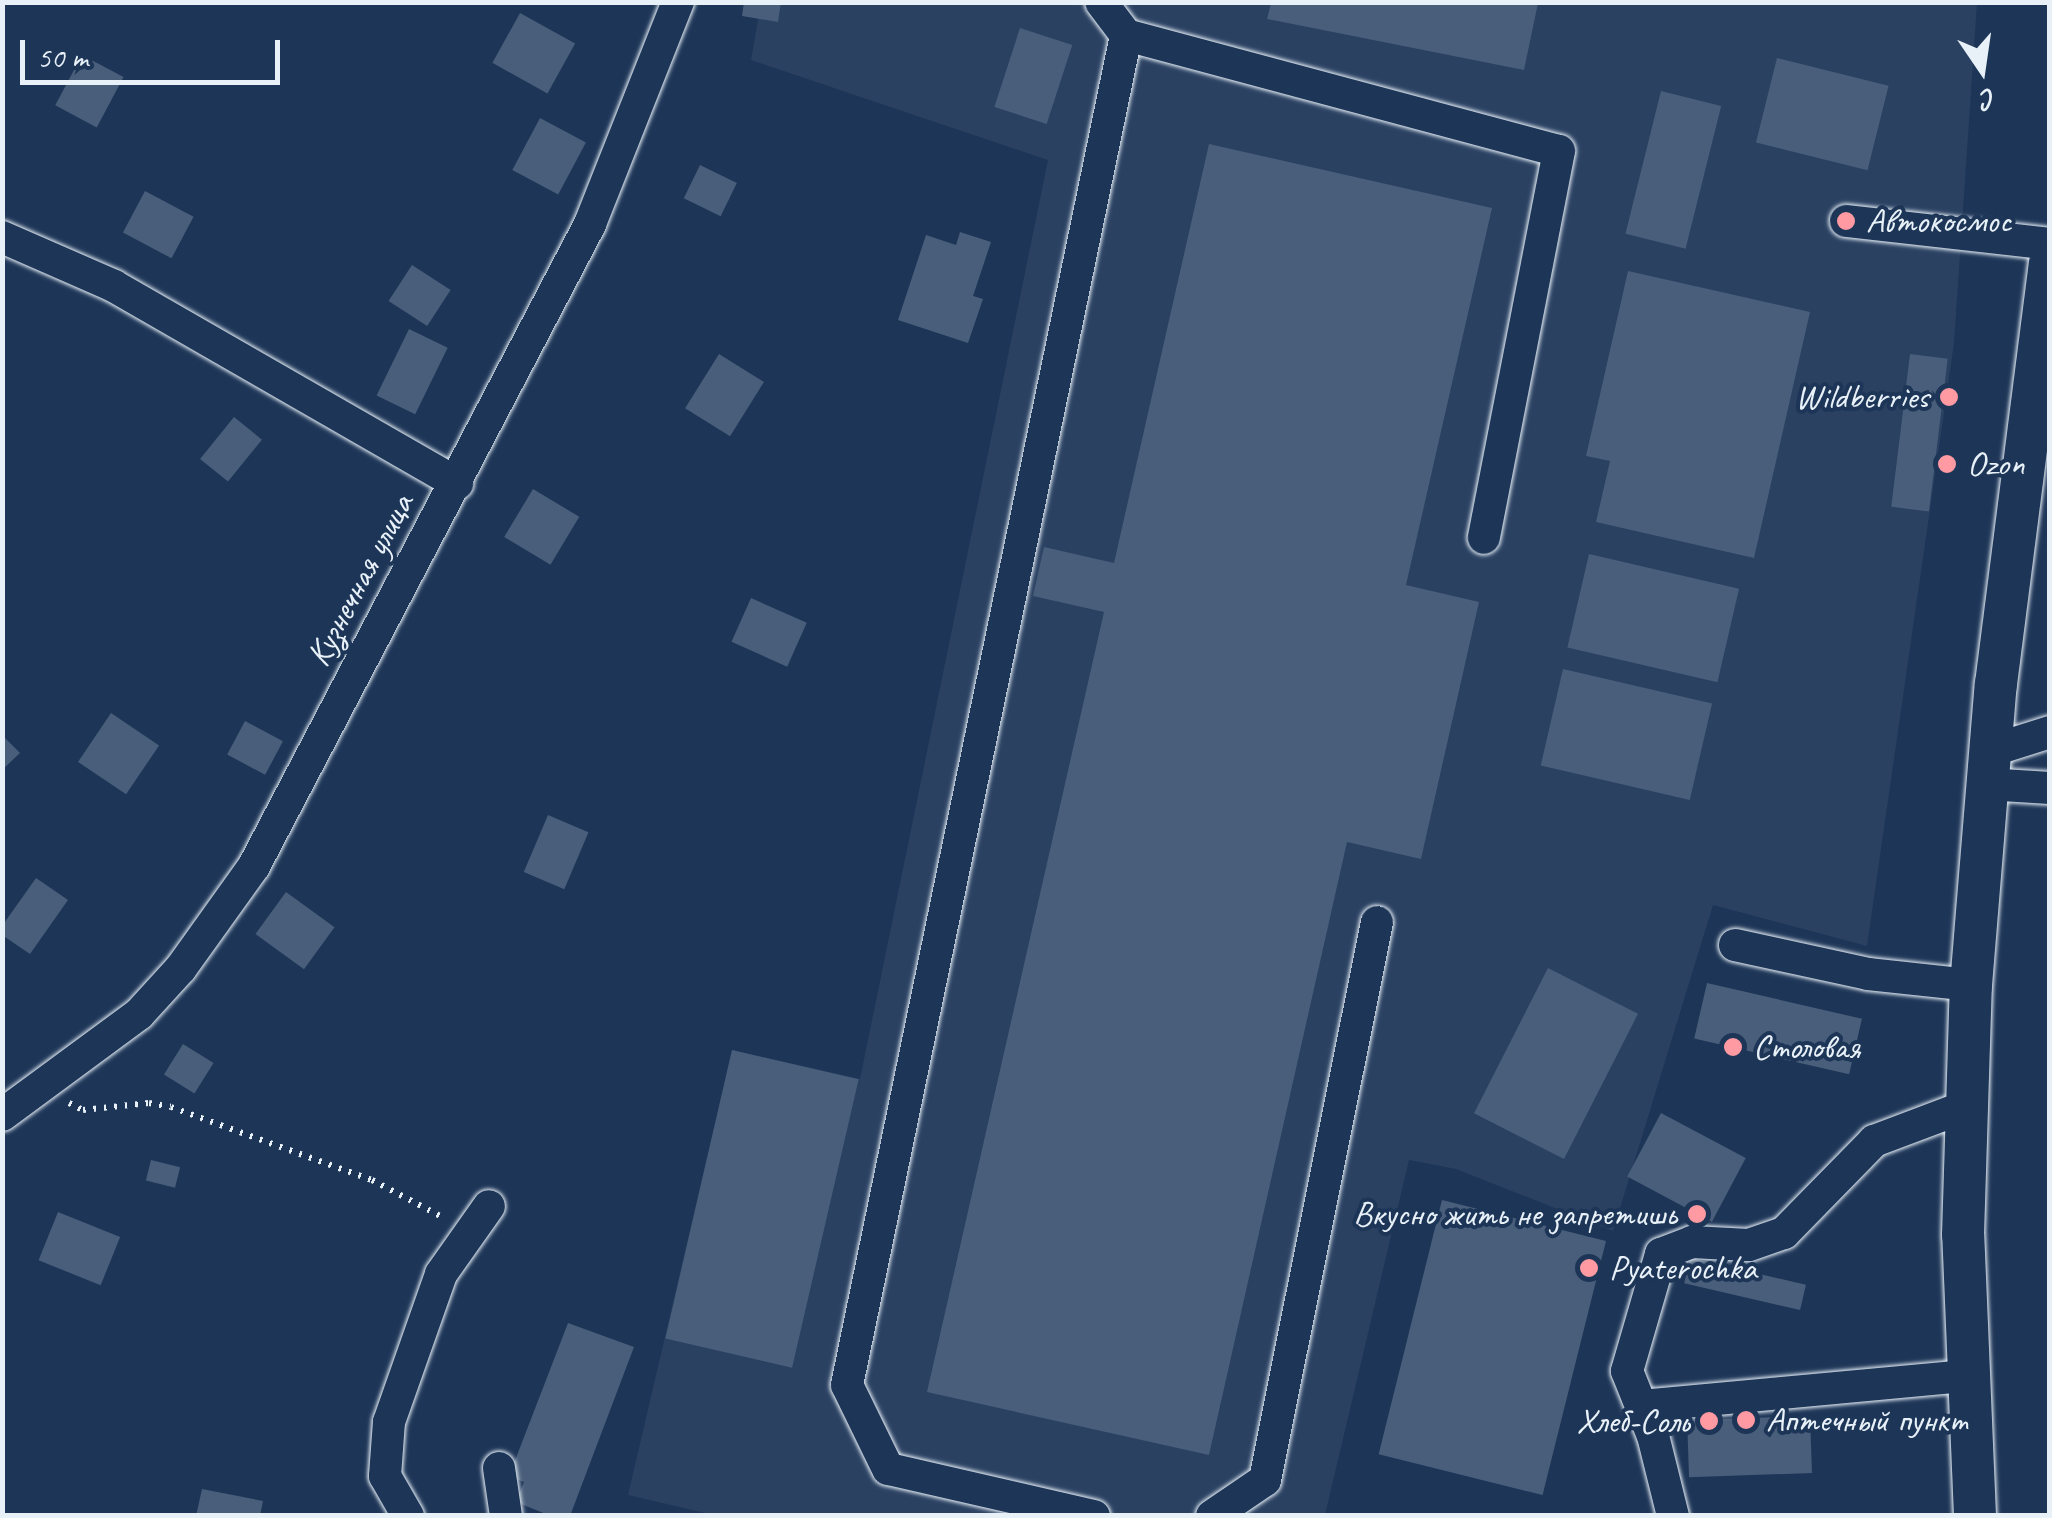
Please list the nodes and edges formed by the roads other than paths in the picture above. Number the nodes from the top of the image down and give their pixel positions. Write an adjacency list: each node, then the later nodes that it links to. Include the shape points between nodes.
1 (678, 2): 9 (street, Кузнечная улица, via 590,224)
2 (1100, 2): 3 (street)
3 (1126, 35): 10 (street, via 1559,151); 25 (street, via 847,1384 888,1469)
4 (1846, 221): 6 (street)
5 (2, 237): 9 (street, via 114,286)
6 (2050, 244)
7 (2050, 263): 8 (main road)
8 (2040, 410): 12 (main road)
9 (457, 483): 18 (street, Кузнечная улица, via 254,866 149,1003 52,1084)
10 (1484, 538)
11 (2050, 732): 12 (street)
12 (1988, 768): 13 (street); 16 (main road)
13 (2050, 788)
14 (1377, 922): 26 (street, via 1265,1480)
15 (1736, 945): 16 (street, via 1868,974)
16 (1971, 985): 17 (main road)
17 (1964, 1107): 20 (main road); 21 (street, via 1874,1141 1784,1233 1749,1245 1692,1242 1661,1254 1627,1371)
18 (2, 1115)
19 (489, 1206): 23 (street, via 466,1231 428,1306 389,1422 385,1476)
20 (1967, 1376): 21 (street); 28 (main road)
21 (1641, 1406): 27 (street)
22 (499, 1468): 24 (street)
23 (408, 1516)
24 (506, 1516)
25 (1094, 1516)
26 (1212, 1516)
27 (1673, 1516)
28 (1975, 1516)

